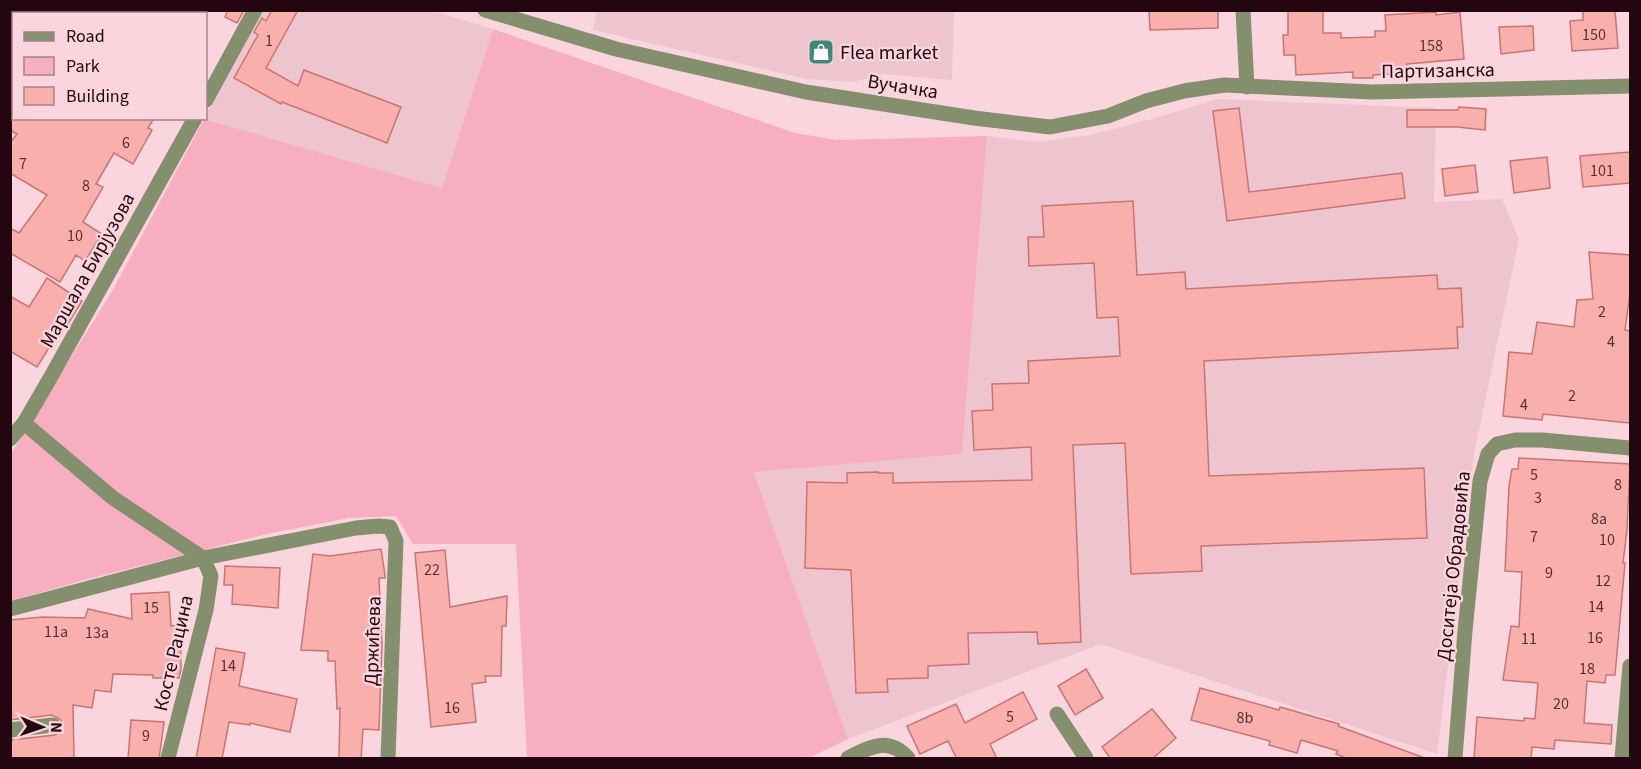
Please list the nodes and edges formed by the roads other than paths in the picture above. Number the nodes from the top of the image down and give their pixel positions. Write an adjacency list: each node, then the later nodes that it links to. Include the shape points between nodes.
1 (255, 10): 6 (street)
2 (485, 10): 5 (street, Вучачка, via 616,49 806,92 1026,125 1050,127 1108,116 1146,101 1208,86)
3 (1243, 10): 5 (street)
4 (1630, 86): 5 (street, Партизанска, via 1372,92)
5 (1247, 87)
6 (207, 98)
7 (194, 120): 8 (street, Маршала Бирјузова)
8 (24, 423): 9 (street, Маршала Бирјузова); 11 (street, via 113,498)
9 (10, 440)
10 (1630, 448): 22 (street, Доситеја Обрадовића, via 1515,440 1497,444 1488,454 1480,481)
11 (203, 558): 12 (street); 17 (street, Косте Рацина, via 211,576 206,610); 18 (street, Држићева, via 356,528 390,527 396,541)
12 (10, 609)
13 (1630, 666): 23 (street)
14 (1057, 714): 21 (street)
15 (54, 725): 16 (street)
16 (10, 730)
17 (168, 759)
18 (388, 759)
19 (848, 759): 20 (street, via 880,745 892,746)
20 (908, 759)
21 (1086, 759)
22 (1455, 759)
23 (1622, 759)

